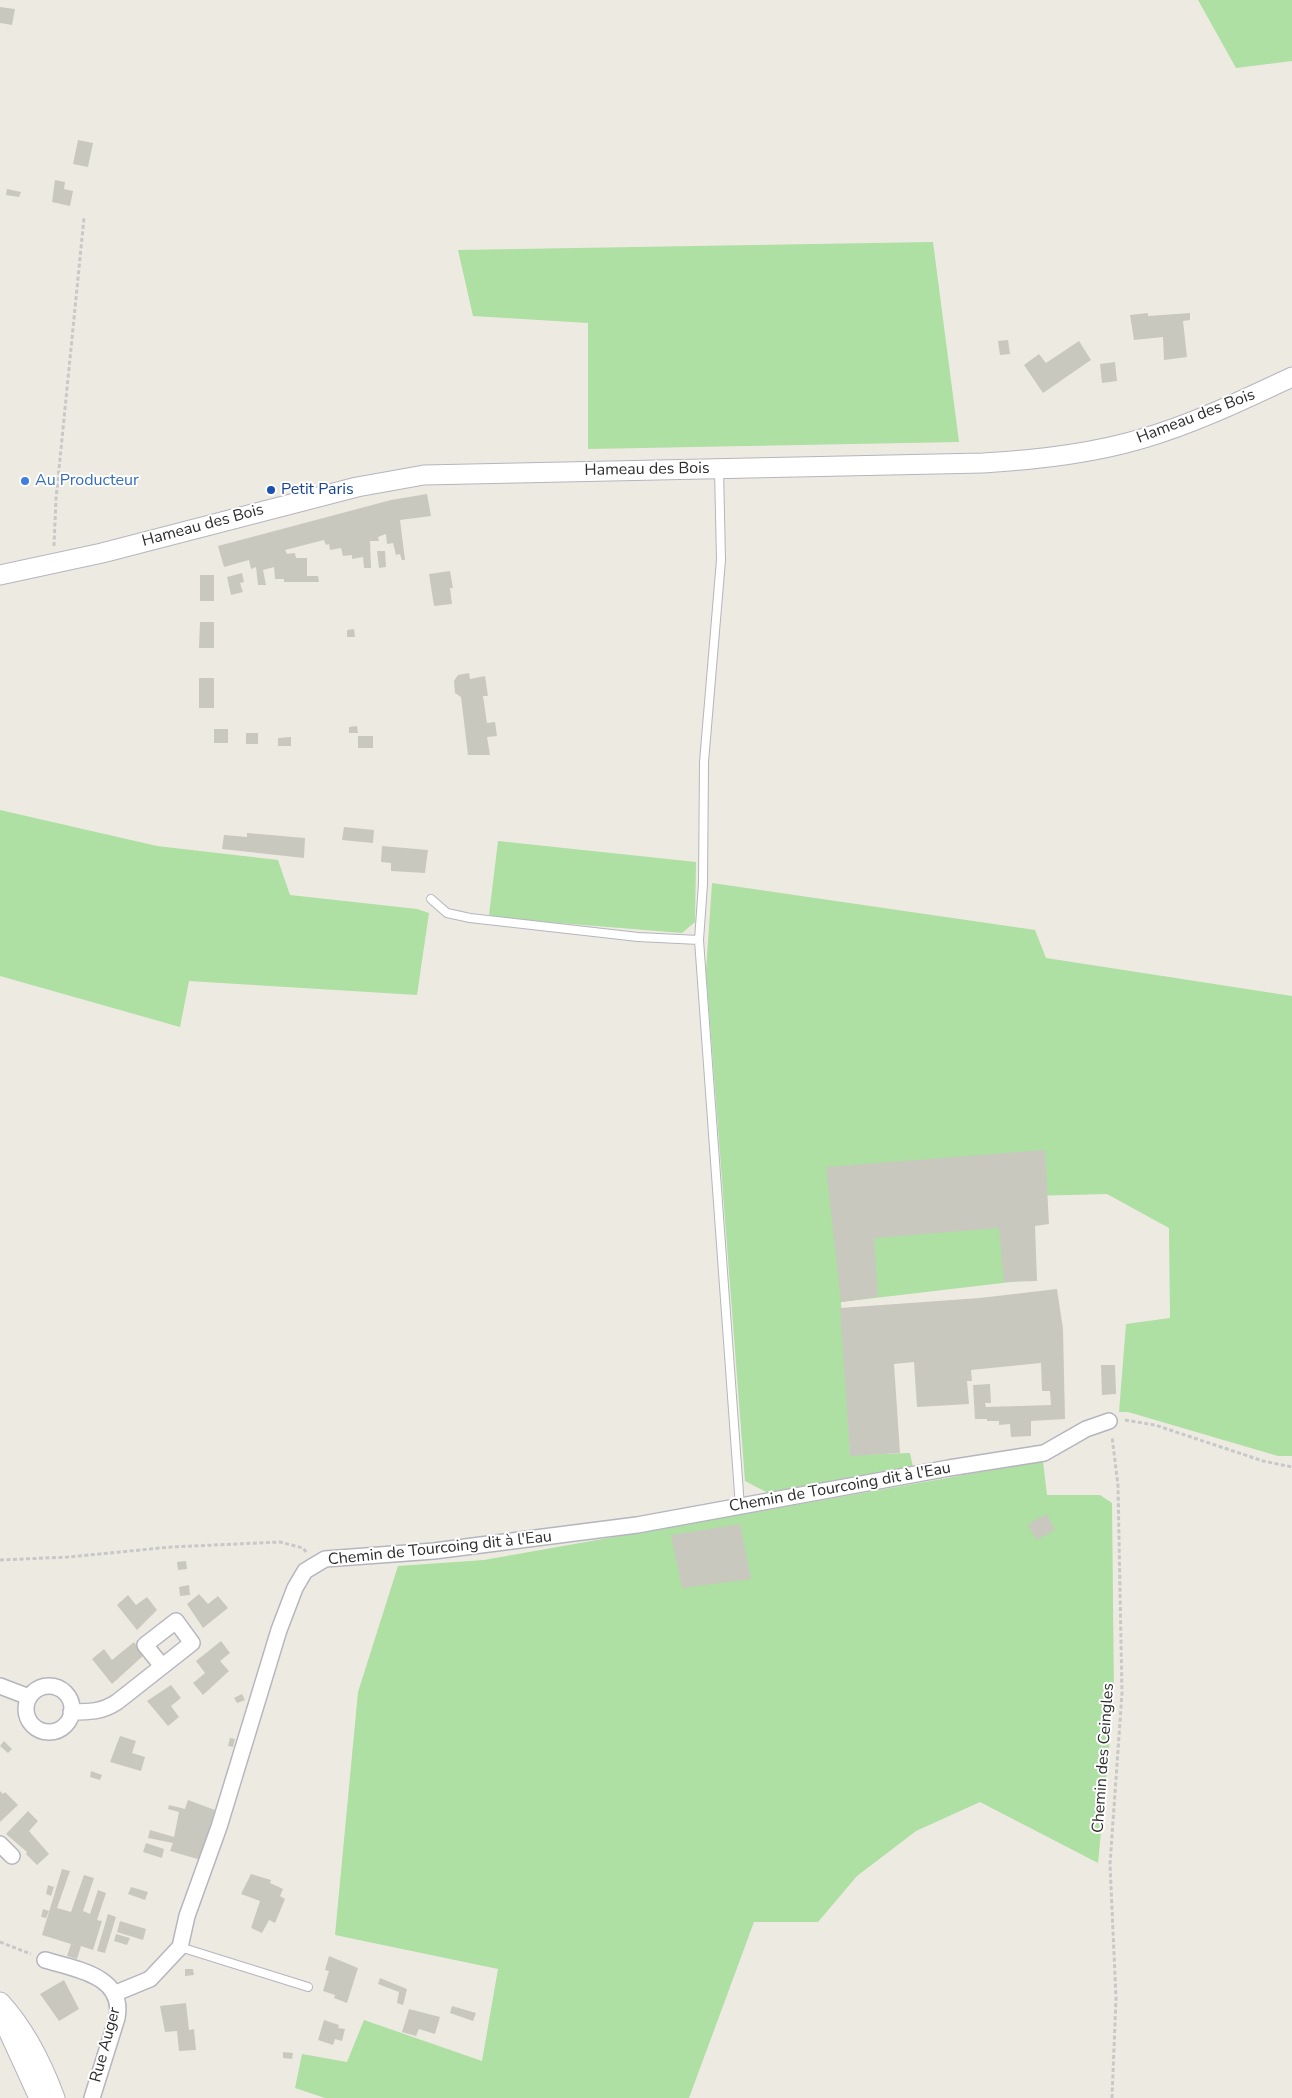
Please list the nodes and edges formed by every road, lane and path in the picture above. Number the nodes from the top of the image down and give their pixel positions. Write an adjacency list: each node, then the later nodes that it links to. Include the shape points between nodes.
1 (84, 218): 4 (path, via 56,499)
2 (1292, 377): 3 (street, Hameau des Bois, via 1173,429 1115,446 1050,458 983,463)
3 (719, 468): 4 (street, Hameau des Bois, via 399,478); 7 (lane, via 721,560 704,752 703,884)
4 (54, 564): 5 (street, Hameau des Bois)
5 (0, 575)
6 (430, 899): 7 (lane, via 447,913 470,918 638,937)
7 (699, 940): 10 (lane)
8 (1109, 1421): 9 (path, via 1149,1423 1263,1461); 10 (street, Chemin de Tourcoing dit à l'Eau, via 1086,1429 1044,1453); 29 (path, Chemin des Ceingles, via 1118,1486 1122,1672 1110,1864 1116,1998)
9 (1292, 1467)
10 (740, 1507): 12 (street, Chemin de Tourcoing dit à l'Eau, via 542,1539 325,1559)
11 (0, 1560): 12 (path, via 280,1542 303,1548)
12 (314, 1564): 20 (street, Chemin de Tourcoing dit à l'Eau, via 304,1571 294,1588 279,1630 220,1827 187,1916)
13 (162, 1666): 16 (street, via 108,1707 98,1711)
14 (0, 1686): 15 (street)
15 (29, 1697): 16 (street, via 38,1688 56,1688 67,1694); 16 (street, via 27,1718 38,1730 60,1730 68,1722)
16 (71, 1712)
17 (0, 1844): 18 (street)
18 (12, 1856)
19 (0, 1942): 21 (path)
20 (180, 1947): 22 (lane); 23 (street, via 150,1979)
21 (45, 1960): 23 (street, via 94,1976)
22 (308, 1987)
23 (116, 1993): 28 (street, Rue Auger, via 117,2018)
24 (0, 2002): 27 (street, via 36,2052)
25 (0, 2014): 26 (street)
26 (39, 2098)
27 (55, 2098)
28 (92, 2098)
29 (1112, 2098)

